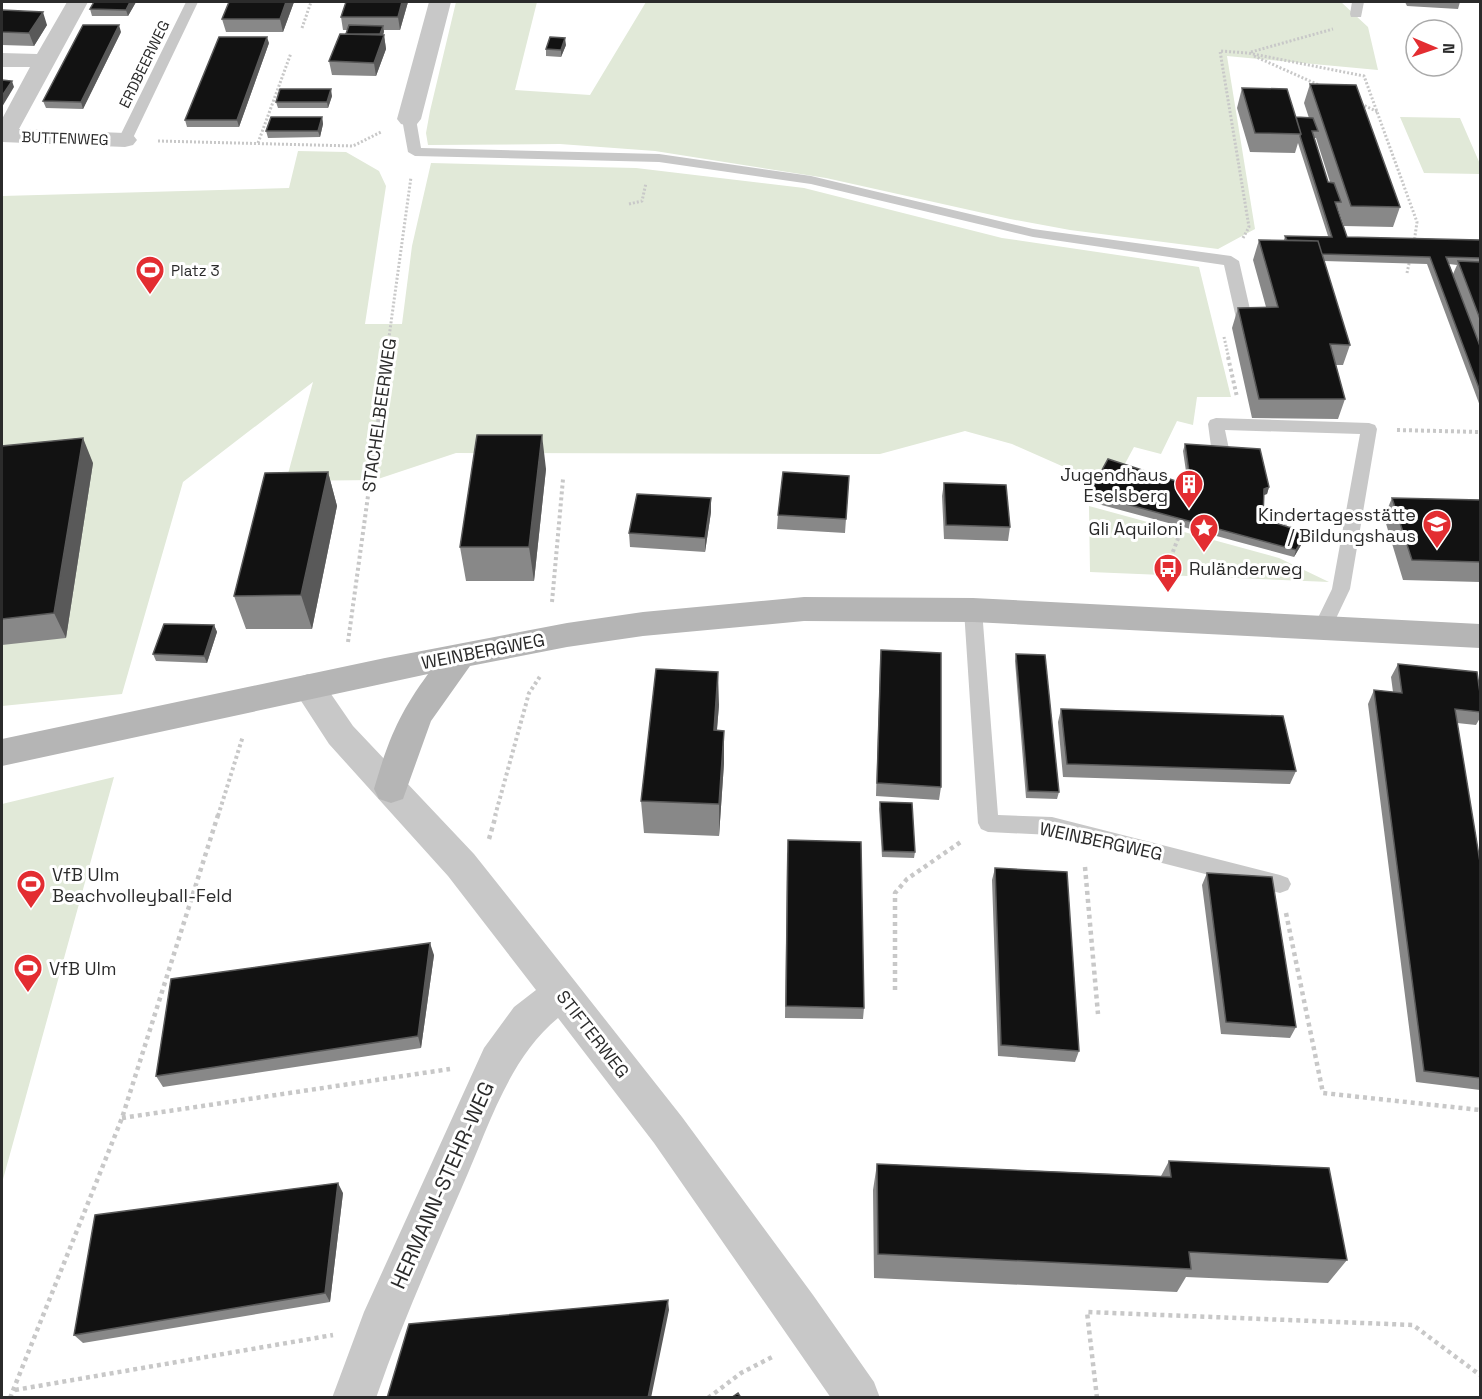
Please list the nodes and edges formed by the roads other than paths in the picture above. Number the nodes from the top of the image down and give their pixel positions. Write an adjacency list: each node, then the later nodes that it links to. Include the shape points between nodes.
1 (77, 2): 5 (street)
2 (192, 2): 7 (lane, ERDBEERWEG)
3 (440, 2): 6 (street)
4 (2, 60): 5 (street)
5 (45, 61): 7 (street, BUTTENWEG, via 4,136)
6 (409, 119): 8 (lane, via 415,152 658,158 811,180 1033,233 1231,261)
7 (125, 140)
8 (1244, 318)
9 (1221, 454): 11 (lane, via 1216,424 1369,429 1341,589)
10 (973, 610): 11 (street, WEINBERGWEG); 13 (street, WEINBERGWEG, via 804,609 643,624); 17 (lane, WEINBERGWEG, via 988,824 1052,826)
11 (1323, 626): 12 (street, WEINBERGWEG)
12 (1480, 636)
13 (460, 655): 14 (street, WEINBERGWEG); 16 (street, via 417,715)
14 (308, 687): 15 (street, WEINBERGWEG); 16 (street, STIFTERWEG, via 341,735)
15 (2, 753)
16 (391, 789): 18 (street, STIFTERWEG, via 461,865)
17 (1280, 884)
18 (561, 992): 19 (street, HERMANN-STEHR-WEG, via 528,1020 498,1061 379,1327); 20 (street, STIFTERWEG, via 668,1130)
19 (354, 1398)
20 (858, 1398)

